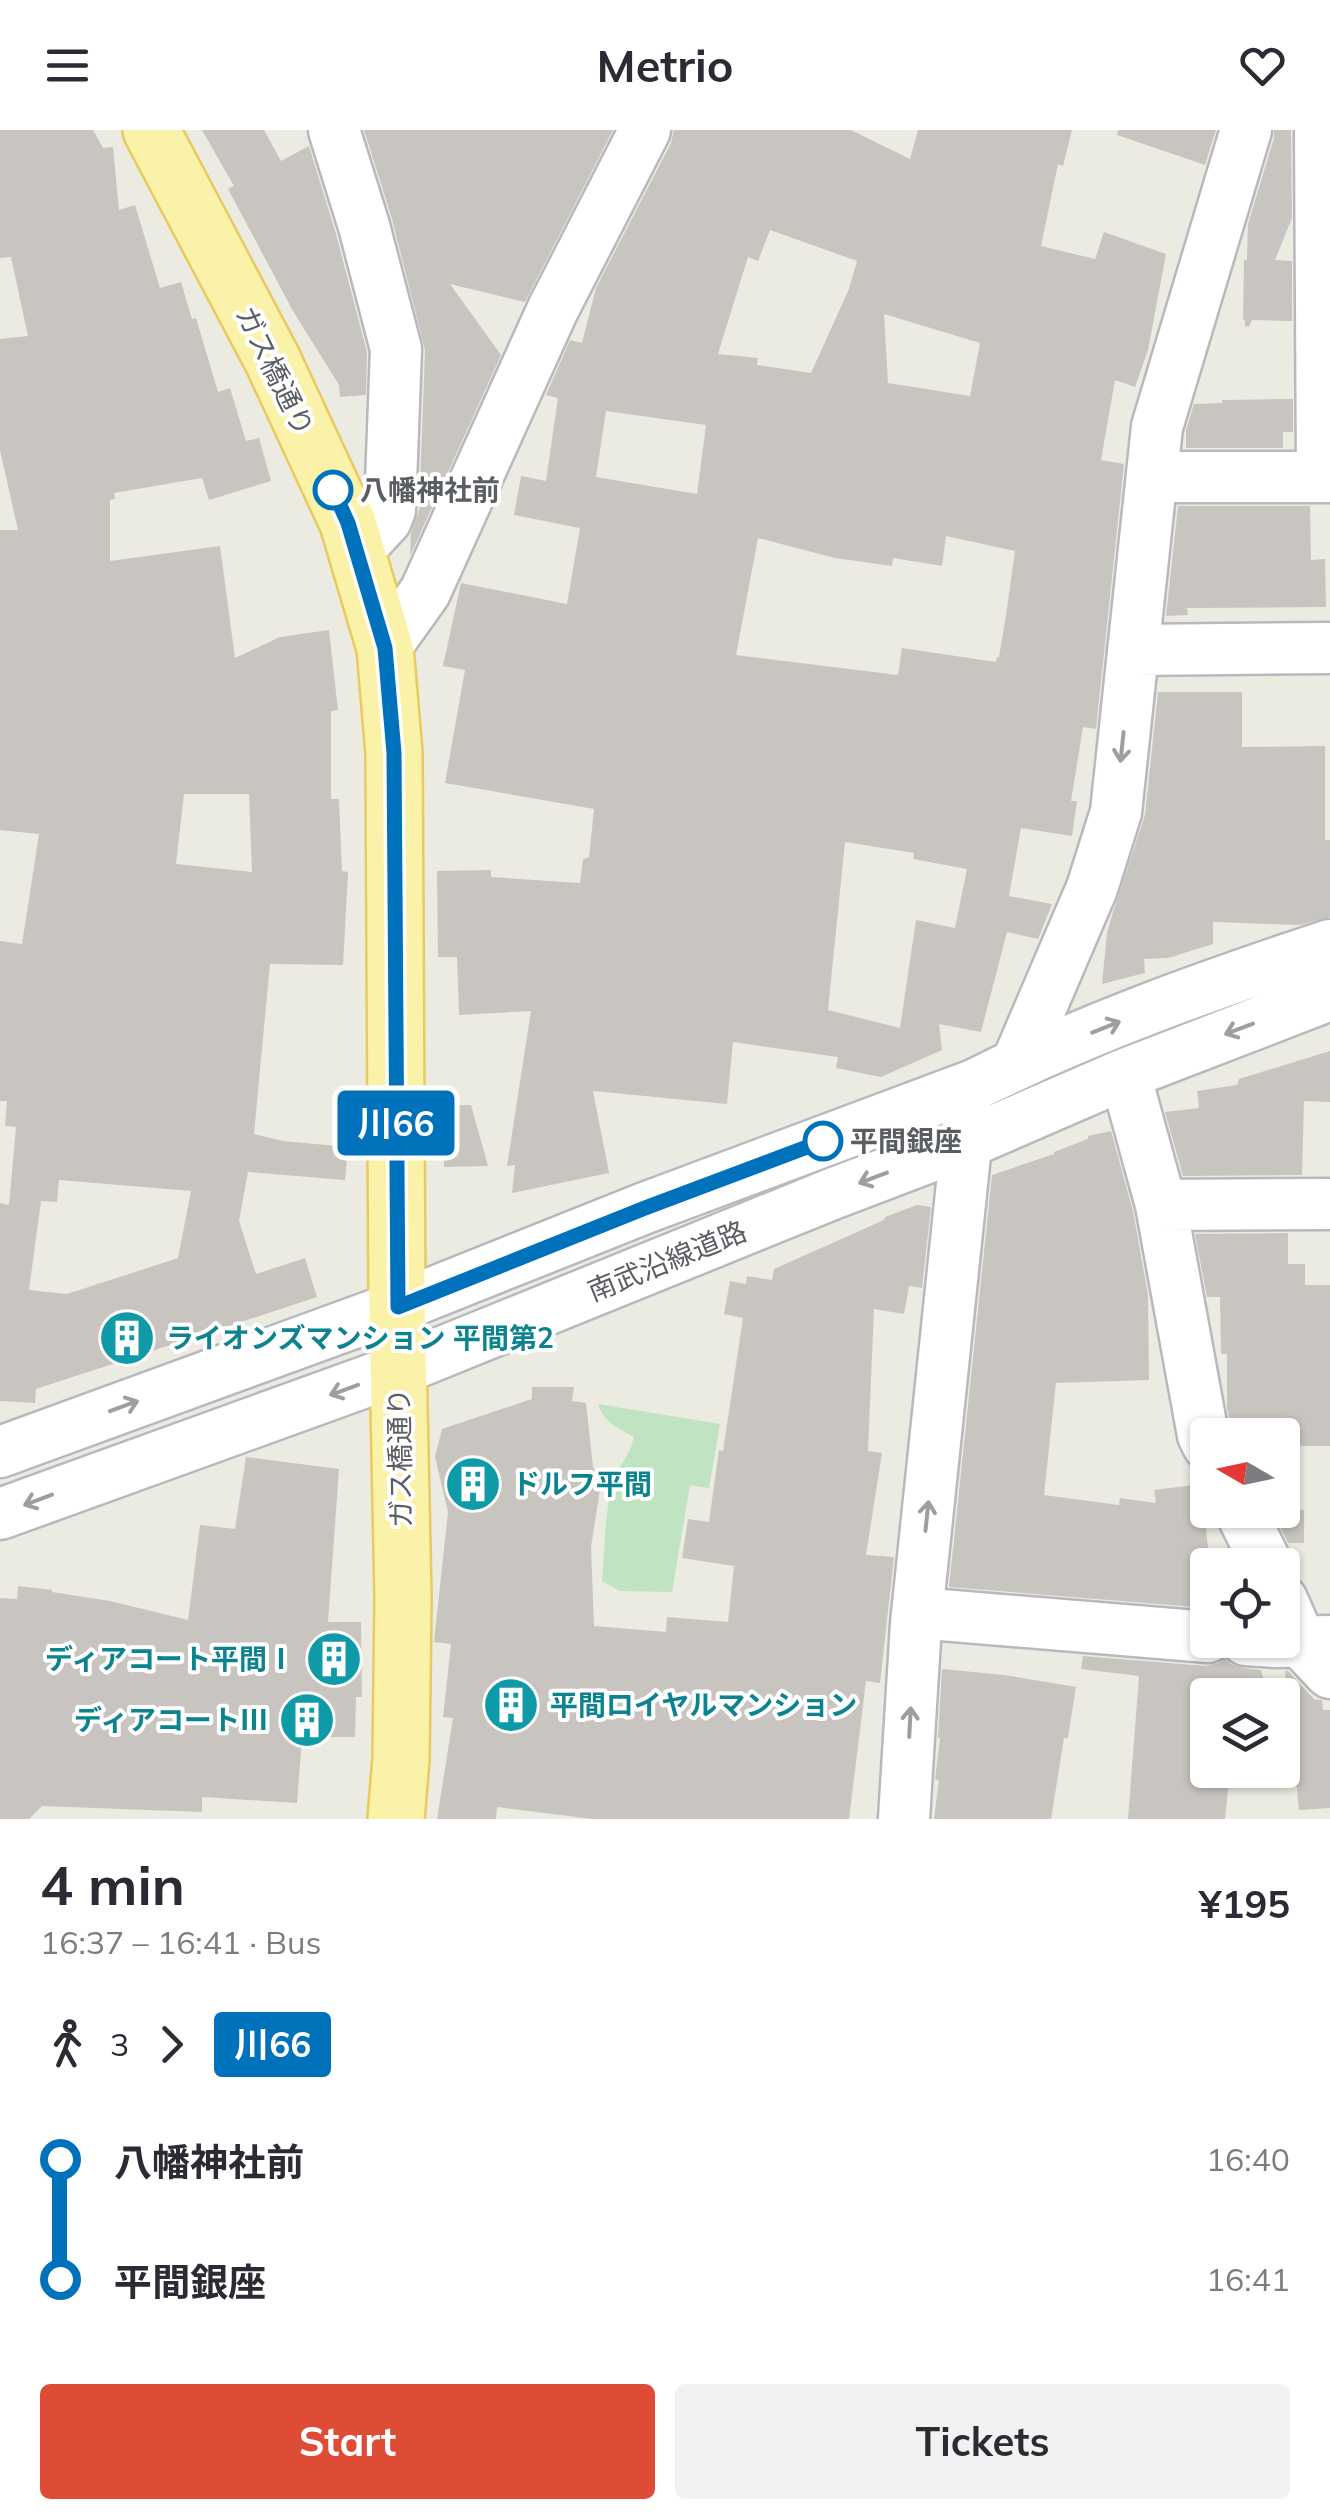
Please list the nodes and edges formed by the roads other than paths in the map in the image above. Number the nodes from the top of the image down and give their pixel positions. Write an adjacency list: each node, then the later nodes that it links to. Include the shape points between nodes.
1 (151, 130): 8 (main road, ガス橋通り, via 273,361)
2 (334, 130): 8 (street, via 396,349 390,510)
3 (645, 130): 9 (street, via 553,309 425,592)
4 (1246, 130): 7 (street, via 1157,427)
5 (1320, 130): 6 (street)
6 (1326, 476): 7 (street)
7 (1152, 477): 11 (street)
8 (356, 552): 9 (main road, ガス橋通り)
9 (385, 648): 19 (main road, ガス橋通り, via 394,753)
10 (1330, 648): 11 (street)
11 (1133, 650): 14 (street, one-way to 14, via 1116,812 1092,888)
12 (1330, 945): 14 (street, 南武沿線道路, one-way to 12, via 1214,983)
13 (1330, 995): 15 (street, 南武沿線道路, one-way to 15)
14 (996, 1074): 16 (street); 19 (street, 南武沿線道路)
15 (1125, 1074): 16 (street, 南武沿線道路); 18 (street)
16 (966, 1143): 20 (street, 南武沿線道路, one-way to 20); 24 (street, one-way to 16)
17 (1330, 1204): 18 (street)
18 (1161, 1205): 21 (street)
19 (398, 1307): 20 (main road, ガス橋通り); 22 (street, 南武沿線道路, one-way to 19)
20 (398, 1370): 23 (street, 南武沿線道路, one-way to 23); 26 (main road, ガス橋通り, via 403,1598)
21 (1200, 1418)
22 (0, 1452)
23 (0, 1514)
24 (917, 1613): 25 (street); 27 (street, one-way to 24)
25 (1190, 1636)
26 (396, 1819)
27 (904, 1819)

